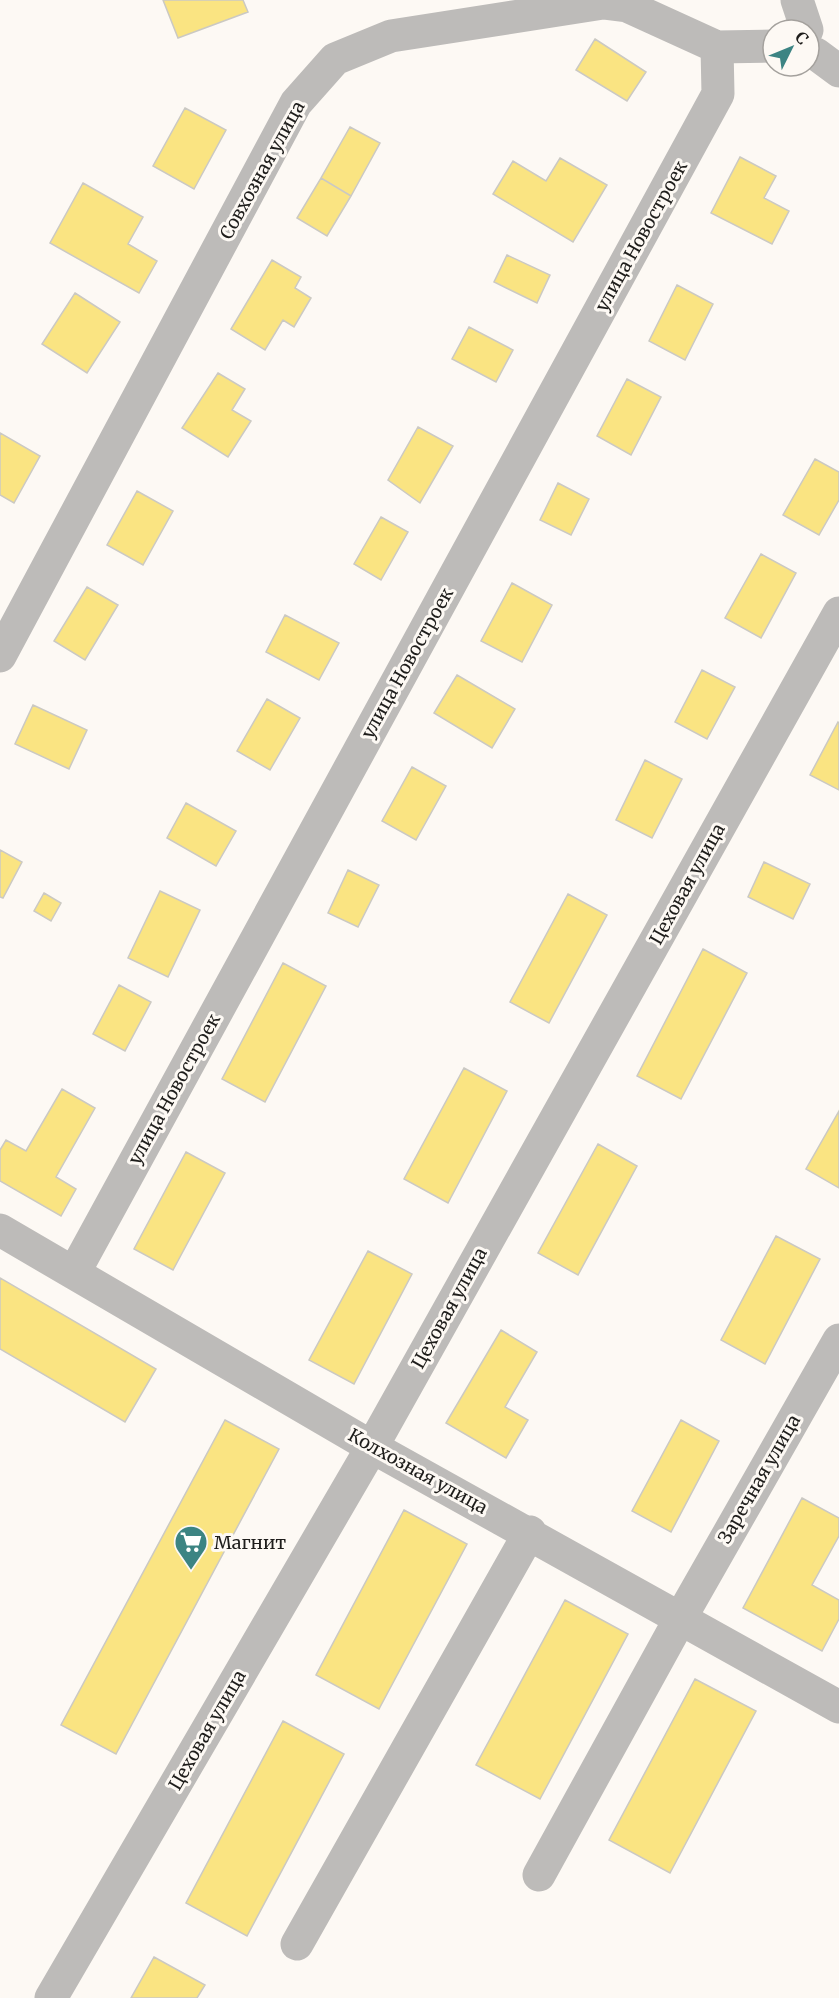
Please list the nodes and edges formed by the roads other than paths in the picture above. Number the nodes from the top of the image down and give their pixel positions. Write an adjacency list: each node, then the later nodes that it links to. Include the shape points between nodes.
1 (797, 0): 2 (street)
2 (804, 18)
3 (761, 46): 4 (street, Совхозная улица)
4 (717, 47): 6 (street, Совхозная улица, via 627,6 603,3 391,36 335,59 296,103); 8 (street, улица Новостроек, via 718,94)
5 (839, 613): 10 (street, Цеховая улица)
6 (0, 656)
7 (0, 1230): 8 (street, Колхозная улица)
8 (74, 1273): 10 (street, Колхозная улица)
9 (839, 1340): 12 (street, Заречная улица)
10 (372, 1447): 11 (street, Колхозная улица); 16 (street, Цеховая улица)
11 (530, 1532): 12 (street, Колхозная улица); 15 (street)
12 (680, 1619): 13 (street, Колхозная улица); 14 (street, Заречная улица)
13 (839, 1707)
14 (539, 1875)
15 (297, 1944)
16 (51, 1998)

